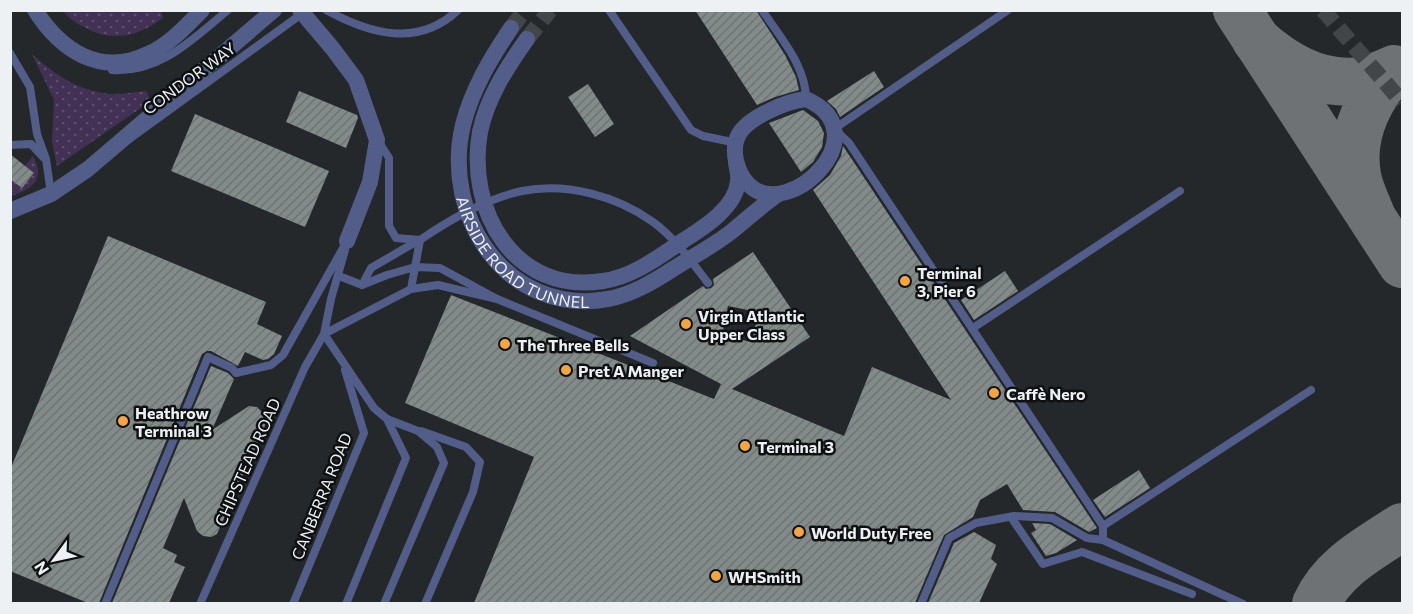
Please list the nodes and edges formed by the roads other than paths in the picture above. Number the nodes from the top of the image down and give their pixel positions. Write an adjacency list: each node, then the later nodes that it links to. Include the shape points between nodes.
1 (202, 10): 11 (street, via 149,54 112,62 84,58 70,50)
2 (274, 10): 22 (street, bridge)
3 (300, 10): 17 (street, via 356,80)
4 (307, 10): 22 (lane, CONDOR WAY, bridge)
5 (326, 10): 6 (lane, via 349,23 388,34 419,33 446,22)
6 (458, 10)
7 (609, 10): 18 (lane, via 691,130)
8 (762, 10): 15 (lane, via 799,67)
9 (1008, 10): 16 (lane)
10 (226, 12): 11 (lane, via 170,57 135,70 93,67 67,52)
11 (36, 13)
12 (512, 28): 25 (street, AIRSIDE ROAD TUNNEL, via 473,93 463,126 460,180 472,228 504,270 527,286 579,301 630,293 722,238)
13 (526, 39): 21 (street, AIRSIDE ROAD TUNNEL, via 490,100 481,130 478,167 489,220 516,256 536,270 580,283 623,276 650,262 694,234 730,202 738,181)
14 (10, 53): 20 (lane, via 30,87)
15 (806, 99): 16 (street, via 820,105); 18 (street, via 780,105 749,124 739,134)
16 (834, 129): 25 (street, via 829,161 791,191); 35 (lane, via 849,143)
17 (377, 140): 27 (lane, via 389,158 389,226 396,238); 28 (street, via 370,182)
18 (737, 143): 21 (street)
19 (10, 145): 20 (lane, via 31,144)
20 (46, 159): 24 (lane)
21 (736, 163): 25 (street, via 751,187)
22 (88, 169): 24 (street)
23 (1180, 191): 35 (lane)
24 (51, 194): 26 (street)
25 (777, 195)
26 (10, 211)
27 (420, 240): 29 (lane); 31 (lane, bridge, via 469,210 523,191 586,193 620,202 653,222 681,248); 32 (lane, via 371,268)
28 (347, 241): 30 (lane); 45 (lane, via 283,355 271,365 236,373 208,357)
29 (415, 267): 32 (lane); 33 (lane); 34 (lane, via 440,268)
30 (339, 276): 32 (lane); 36 (lane)
31 (708, 283)
32 (362, 285)
33 (411, 289): 34 (lane, via 438,285); 36 (lane)
34 (497, 299): 37 (lane)
35 (973, 328): 42 (lane)
36 (324, 334): 38 (lane); 46 (lane, CHIPSTEAD ROAD, via 305,367)
37 (653, 363)
38 (343, 364): 40 (lane, via 374,408); 47 (lane, CANBERRA ROAD, via 364,433)
39 (1311, 390): 42 (lane)
40 (387, 419): 48 (lane, via 406,458); 49 (lane, via 418,431 437,447 444,463); 50 (lane, via 466,447 480,462 473,492)
41 (1011, 517): 43 (lane, via 1052,518 1087,538); 44 (lane, via 1043,564 1082,552); 51 (lane, via 976,523 949,538)
42 (1103, 526): 43 (lane)
43 (1103, 540): 52 (lane)
44 (1192, 594)
45 (105, 603)
46 (200, 603)
47 (293, 603)
48 (346, 603)
49 (384, 603)
50 (425, 603)
51 (921, 603)
52 (1243, 603)

